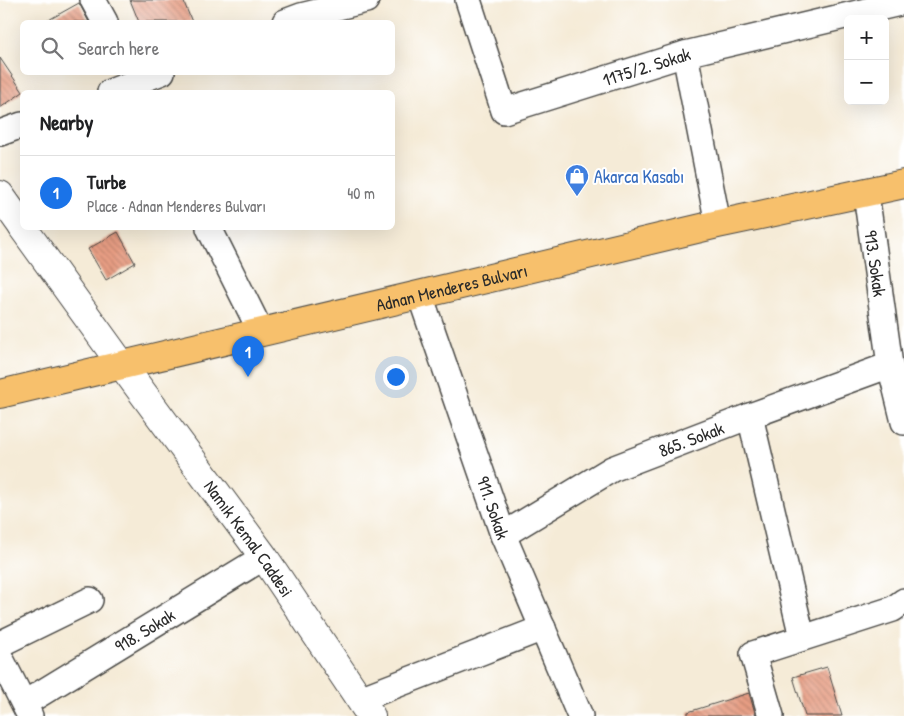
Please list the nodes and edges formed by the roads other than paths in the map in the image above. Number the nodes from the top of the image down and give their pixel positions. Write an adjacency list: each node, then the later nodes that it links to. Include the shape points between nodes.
1 (94, 0): 5 (street)
2 (366, 0): 6 (street)
3 (468, 0): 7 (street, 1175/2. Sokak, via 504,110)
4 (904, 2): 7 (street, 1175/2. Sokak)
5 (104, 20)
6 (290, 20)
7 (685, 54): 17 (street)
8 (154, 75): 9 (street)
9 (137, 82): 10 (street)
10 (115, 90)
11 (20, 126): 12 (street)
12 (0, 133)
13 (904, 184): 14 (main road, Adnan Menderes Bulvarı)
14 (866, 194): 17 (main road, Adnan Menderes Bulvarı); 23 (street, 913. Sokak)
15 (0, 195): 16 (street, Namık Kemal Caddesi)
16 (20, 223)
17 (718, 224): 20 (main road, Adnan Menderes Bulvarı)
18 (25, 230): 22 (street, Namık Kemal Caddesi)
19 (210, 230): 21 (street)
20 (420, 295): 21 (main road, Adnan Menderes Bulvarı); 27 (street, 911. Sokak)
21 (261, 332): 22 (main road, Adnan Menderes Bulvarı)
22 (122, 365): 24 (main road, Adnan Menderes Bulvarı); 28 (street, Namık Kemal Caddesi)
23 (890, 365): 25 (street, 865. Sokak); 26 (street, 913. Sokak)
24 (0, 394)
25 (750, 416): 27 (street, 865. Sokak, via 612,469); 32 (street)
26 (904, 422)
27 (503, 535): 31 (street, 911. Sokak)
28 (264, 557): 35 (street, Namık Kemal Caddesi); 36 (street, 918. Sokak)
29 (90, 600): 33 (street)
30 (904, 601): 32 (street, via 893,609)
31 (543, 628): 35 (street); 37 (street, 911. Sokak)
32 (802, 637): 38 (street, via 753,654)
33 (0, 644)
34 (0, 657): 36 (street, 918. Sokak)
35 (366, 707)
36 (27, 710)
37 (580, 716)
38 (772, 716)

